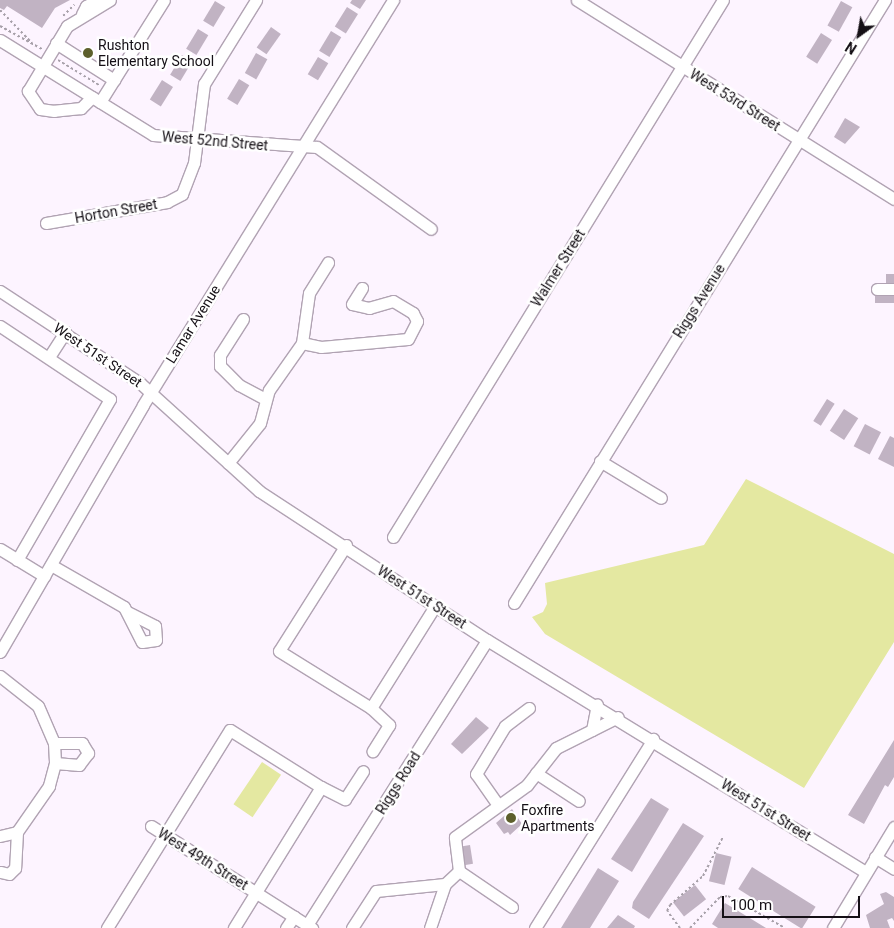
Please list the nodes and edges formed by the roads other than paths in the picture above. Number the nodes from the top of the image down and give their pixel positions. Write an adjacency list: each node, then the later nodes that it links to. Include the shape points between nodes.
1 (97, 0): 9 (street, via 86,6)
2 (110, 0): 9 (street, via 91,14)
3 (164, 0): 14 (street)
4 (256, 0): 16 (street, Horton Street, via 204,84)
5 (393, 0): 18 (street, Lamar Avenue)
6 (577, 0): 13 (street, West 53rd Street)
7 (723, 0): 13 (street, Walmer Street)
8 (886, 0): 17 (street, Riggs Avenue)
9 (82, 14): 11 (street, via 67,26)
10 (0, 40): 12 (street, West 52nd Street)
11 (56, 43): 12 (street); 14 (street)
12 (44, 66): 15 (street, West 52nd Street); 15 (street, via 28,91 40,109 71,111)
13 (682, 66): 17 (street, West 53rd Street); 37 (street, Walmer Street)
14 (114, 80): 15 (street)
15 (96, 99): 16 (street, West 52nd Street, via 153,135)
16 (195, 140): 18 (street, West 52nd Street); 20 (street, Horton Street, via 191,178 174,199)
17 (799, 140): 19 (street, West 53rd Street); 34 (street, Riggs Avenue)
18 (302, 147): 21 (street, West 52nd Street, via 319,149); 32 (street, Lamar Avenue)
19 (894, 199)
20 (46, 223)
21 (431, 229)
22 (328, 263): 30 (street, via 309,293)
23 (362, 288): 30 (street, via 352,304 369,308 393,301 413,313 417,321 408,340 321,347)
24 (877, 289): 25 (street)
25 (894, 289)
26 (0, 291): 29 (street, West 51st Street)
27 (243, 319): 33 (street, via 220,355 220,366 240,385)
28 (0, 326): 31 (street)
29 (65, 332): 31 (street); 32 (street, West 51st Street)
30 (302, 343): 33 (street)
31 (49, 357): 40 (street, via 110,400)
32 (151, 392): 35 (street, West 51st Street); 41 (street, Lamar Avenue)
33 (265, 399): 35 (street, via 260,423)
34 (600, 461): 36 (street); 43 (street, Riggs Avenue)
35 (228, 463): 38 (street, West 51st Street, via 259,491)
36 (661, 498)
37 (393, 537)
38 (346, 545): 44 (street, West 51st Street); 50 (street, via 279,651)
39 (0, 550): 40 (street)
40 (17, 560): 42 (street)
41 (51, 565): 42 (street, Lamar Avenue); 45 (street)
42 (44, 576): 47 (street, Lamar Avenue)
43 (514, 603)
44 (435, 606): 46 (street, West 51st Street); 50 (street)
45 (128, 612)
46 (487, 640): 49 (street, West 51st Street); 77 (street, Riggs Road)
47 (0, 652)
48 (0, 676): 55 (street, via 38,706)
49 (598, 704): 52 (street, West 51st Street); 53 (street)
50 (371, 708): 56 (street, via 389,725)
51 (529, 708): 62 (street, via 505,726 476,774)
52 (618, 717): 53 (street); 54 (street, West 51st Street)
53 (592, 730): 59 (street, via 556,748)
54 (653, 739): 72 (street, West 51st Street); 83 (street)
55 (54, 743): 57 (street); 57 (street, via 82,743 88,753 79,765)
56 (373, 751)
57 (55, 763): 65 (street, via 47,791)
58 (363, 771): 60 (street, via 346,799)
59 (536, 773): 61 (street); 62 (street)
60 (322, 787): 66 (street, via 230,730); 74 (street)
61 (580, 801)
62 (498, 805): 70 (street, via 455,837)
63 (151, 826): 66 (street, West 49th Street)
64 (893, 831): 68 (street)
65 (17, 832): 67 (street); 71 (street, via 15,868 8,874)
66 (164, 835): 74 (street, West 49th Street); 78 (street)
67 (0, 836)
68 (875, 857): 69 (street); 72 (street)
69 (894, 869)
70 (459, 871): 73 (street); 75 (street)
71 (0, 872)
72 (865, 872): 84 (street)
73 (445, 884): 81 (street, via 376,891); 82 (street)
74 (256, 892): 76 (street, West 49th Street); 79 (street, West 49th Street)
75 (512, 907)
76 (294, 916): 77 (street, West 49th Street); 80 (street)
77 (310, 926)
78 (107, 928)
79 (234, 928)
80 (286, 928)
81 (352, 928)
82 (430, 928)
83 (535, 928)
84 (833, 928)

